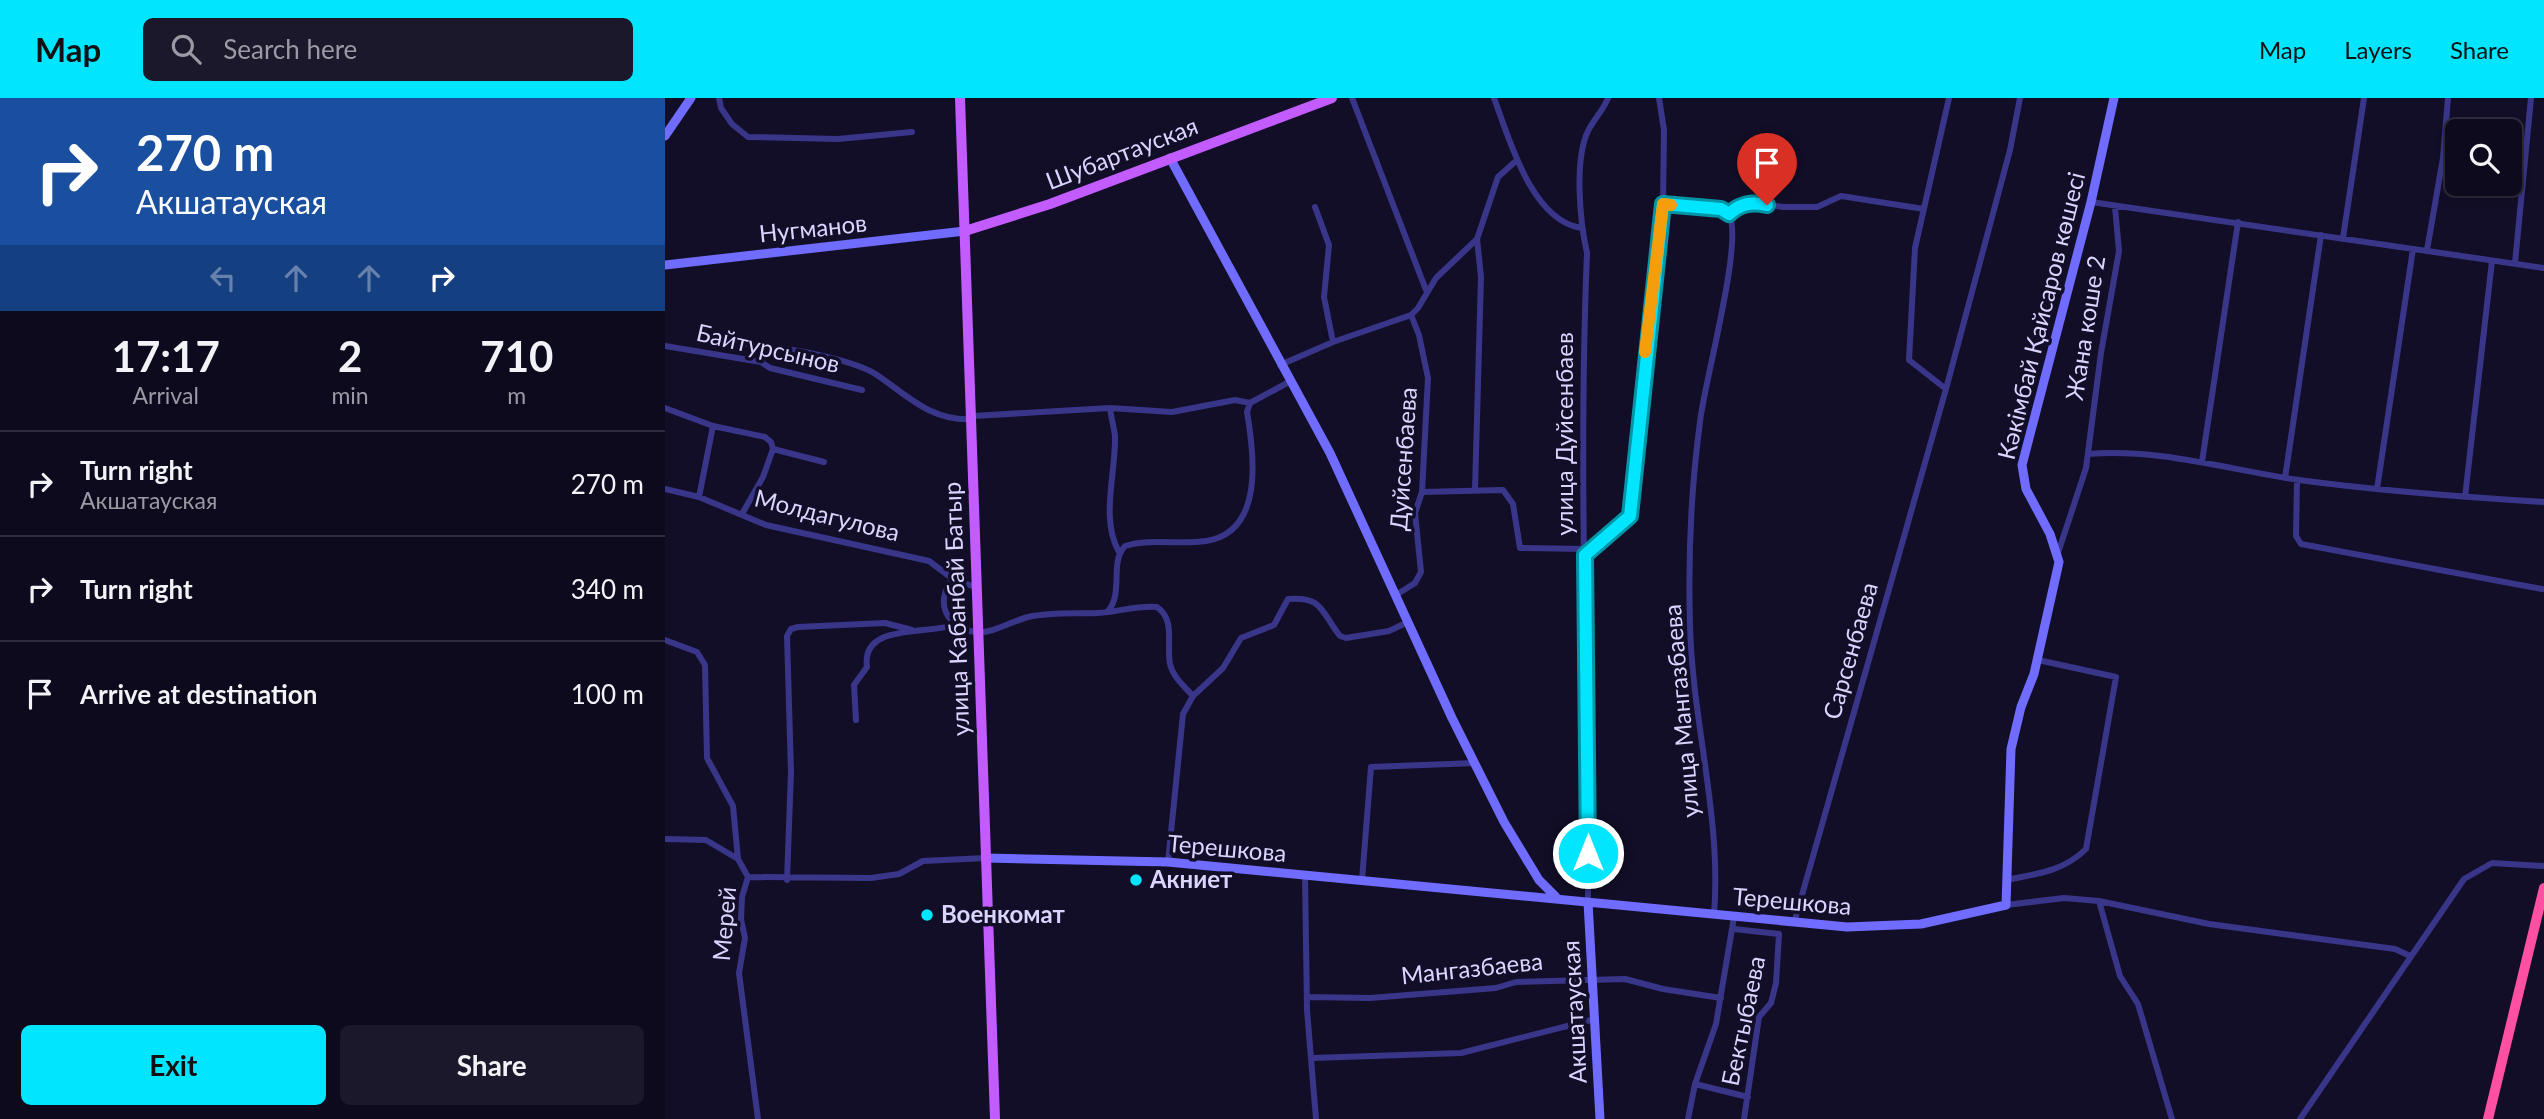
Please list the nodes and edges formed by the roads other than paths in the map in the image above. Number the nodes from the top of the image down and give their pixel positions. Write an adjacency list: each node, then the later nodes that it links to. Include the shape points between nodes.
1 (691, 98): 15 (street)
2 (719, 98): 16 (street, via 732,124 748,137 838,139)
3 (960, 98): 28 (main road, улица Кабанбай Батыр)
4 (1332, 98): 18 (main road, Шубартауская)
5 (1352, 98): 38 (street)
6 (1495, 98): 19 (street)
7 (1608, 98): 27 (street, улица Дуйсенбаев, via 1584,144)
8 (1659, 98): 21 (street, via 1664,130)
9 (1949, 98): 24 (street)
10 (2020, 98): 47 (street, Сарсенбаева)
11 (2114, 98): 20 (street, Кәкімбай Қайсаров көшесі)
12 (2364, 98): 30 (street)
13 (2448, 98): 33 (street, via 2444,158)
14 (2531, 98): 35 (street)
15 (668, 125): 17 (street)
16 (912, 132)
17 (665, 136)
18 (1170, 158): 28 (main road, Шубартауская); 45 (street)
19 (1517, 160): 27 (street, via 1538,201); 31 (street, via 1498,177)
20 (2091, 202): 23 (street); 70 (street, Кәкімбай Қайсаров көшесі, via 2022,466 2026,489)
21 (1663, 204): 25 (street, via 1721,209); 69 (street, via 1630,516)
22 (1315, 207): 41 (street, via 1329,245 1324,297)
23 (2115, 207): 26 (street); 55 (street, Жана коше 2, via 2119,251)
24 (1924, 209): 25 (street, via 1841,196 1817,206 1751,202); 47 (street, via 1915,248 1909,360)
25 (1729, 214): 100 (street, улица Мангазбаева, via 1734,223 1729,270 1702,401 1690,544 1690,624 1710,796)
26 (2238, 222): 29 (street); 57 (street)
27 (1581, 228): 69 (street, улица Дуйсенбаев, via 1587,253 1582,379)
28 (965, 231): 36 (street, Нугманов); 52 (main road, улица Кабанбай Батыр)
29 (2321, 235): 30 (street); 58 (street)
30 (2343, 238): 32 (street)
31 (1477, 240): 38 (street); 61 (street, via 1481,277)
32 (2413, 248): 33 (street); 62 (street)
33 (2427, 250): 34 (street)
34 (2492, 261): 35 (street); 65 (street)
35 (2515, 263): 37 (street)
36 (665, 265)
37 (2544, 268)
38 (1426, 290): 39 (street)
39 (1411, 315): 41 (street); 63 (street, Дуйсенбаева, via 1428,378)
40 (733, 341): 43 (street)
41 (1333, 342): 45 (street)
42 (665, 346): 44 (street, Байтурсынов)
43 (771, 349): 44 (street); 52 (street, via 804,352 875,373 904,398 946,418)
44 (761, 362): 48 (street, Байтурсынов, via 769,368)
45 (1280, 365): 46 (street)
46 (1289, 382): 49 (street); 74 (street, via 1357,509)
47 (1946, 389): 102 (street, Сарсенбаева)
48 (862, 390)
49 (1250, 403): 51 (street, via 1235,400 1172,412); 68 (street, via 1247,412 1254,468 1246,513 1236,525 1208,541 1135,543)
50 (665, 408): 53 (street)
51 (1110, 408): 52 (street); 68 (street, via 1115,434 1109,519)
52 (973, 418): 72 (main road, улица Кабанбай Батыр)
53 (713, 426): 54 (street, via 765,437); 64 (street)
54 (773, 449): 56 (street); 67 (street)
55 (2088, 454): 57 (street); 70 (street, Жана коше 2)
56 (824, 462)
57 (2202, 462): 58 (street)
58 (2285, 478): 59 (street)
59 (2297, 480): 62 (street); 73 (street, via 2296,536 2301,544)
60 (665, 489): 64 (street, Молдагулова)
61 (1475, 489): 63 (street); 69 (street, via 1503,490 1508,496 1520,548)
62 (2377, 489): 65 (street)
63 (1422, 492): 74 (street, Дуйсенбаева, via 1415,513 1421,572 1415,583)
64 (699, 497): 67 (street, Молдагулова)
65 (2465, 498): 66 (street)
66 (2544, 502)
67 (742, 514): 71 (street, Молдагулова, via 766,525 929,561)
68 (1119, 552): 75 (street, via 1116,602)
69 (1585, 552): 98 (street, улица Дуйсенбаев)
70 (2058, 553): 81 (street)
71 (953, 579): 72 (street, Молдагулова); 77 (street, via 942,597 944,612)
72 (975, 587): 79 (main road, улица Кабанбай Батыр)
73 (2542, 589)
74 (1396, 595): 76 (street)
75 (1108, 611): 79 (street, via 1056,612); 82 (street, via 1146,606 1164,611 1170,663)
76 (1409, 622): 82 (street, via 1389,631 1346,638 1339,636 1319,604 1288,599 1273,625 1241,638 1223,668); 84 (street)
77 (954, 625): 78 (street); 79 (street)
78 (912, 630): 83 (street, via 872,643 865,657 867,667 854,685); 92 (street, via 885,623 798,627 787,636 791,772)
79 (977, 633): 86 (main road, улица Кабанбай Батыр)
80 (665, 640): 87 (street, Мерей, via 697,652 705,665 707,758 733,806)
81 (2038, 660): 94 (street, via 2010,758); 94 (street, via 2116,677 2086,849 2058,869)
82 (1193, 696): 88 (street, via 1180,731)
83 (856, 720)
84 (1475, 763): 93 (street, via 1371,767); 96 (street, via 1520,850)
85 (665, 839): 87 (street, via 706,840)
86 (986, 858): 88 (street, Терешкова); 92 (street, via 923,862 899,874 871,878); 113 (main road, улица Кабанбай Батыр)
87 (738, 859): 91 (street, Мерей)
88 (1168, 862): 90 (street, Терешкова)
89 (2544, 866): 104 (street, via 2503,862 2480,868 2464,879)
90 (1305, 875): 93 (street, Терешкова); 106 (street)
91 (748, 877): 92 (street); 112 (street, Мерей, via 742,897 745,938 739,973)
92 (787, 880)
93 (1362, 880): 96 (street, Терешкова)
94 (2006, 880): 99 (street)
95 (2544, 888): 120 (highway)
96 (1556, 897): 98 (street, Терешкова)
97 (2099, 901): 99 (street, Терешкова, via 2064,898); 104 (street, Терешкова, via 2210,924 2395,949); 118 (street, via 2120,976 2138,1004)
98 (1588, 902): 100 (street, Терешкова); 105 (street, Акшатауская)
99 (2005, 905): 102 (street, Терешкова, via 1888,927)
100 (1714, 915): 101 (street, Терешкова)
101 (1734, 917): 102 (street, Терешкова); 103 (street)
102 (1794, 923)
103 (1734, 929): 107 (street); 111 (street, Бектыбаева, via 1779,934 1776,983 1771,1003 1759,1017)
104 (2410, 956): 119 (street)
105 (1593, 979): 106 (street, Мангазбаева, via 1516,982 1496,988 1370,998); 107 (street, Мангазбаева, via 1625,979); 108 (street, Акшатауская)
106 (1308, 997): 109 (street)
107 (1721, 998): 110 (street)
108 (1595, 1019): 109 (street, via 1461,1053); 115 (street, Акшатауская)
109 (1313, 1058): 114 (street)
110 (1695, 1084): 111 (street); 116 (street)
111 (1748, 1097): 117 (street, Бектыбаева)
112 (758, 1119)
113 (995, 1119)
114 (1316, 1119)
115 (1600, 1119)
116 (1688, 1119)
117 (1744, 1119)
118 (2172, 1119)
119 (2300, 1119)
120 (2488, 1119)

